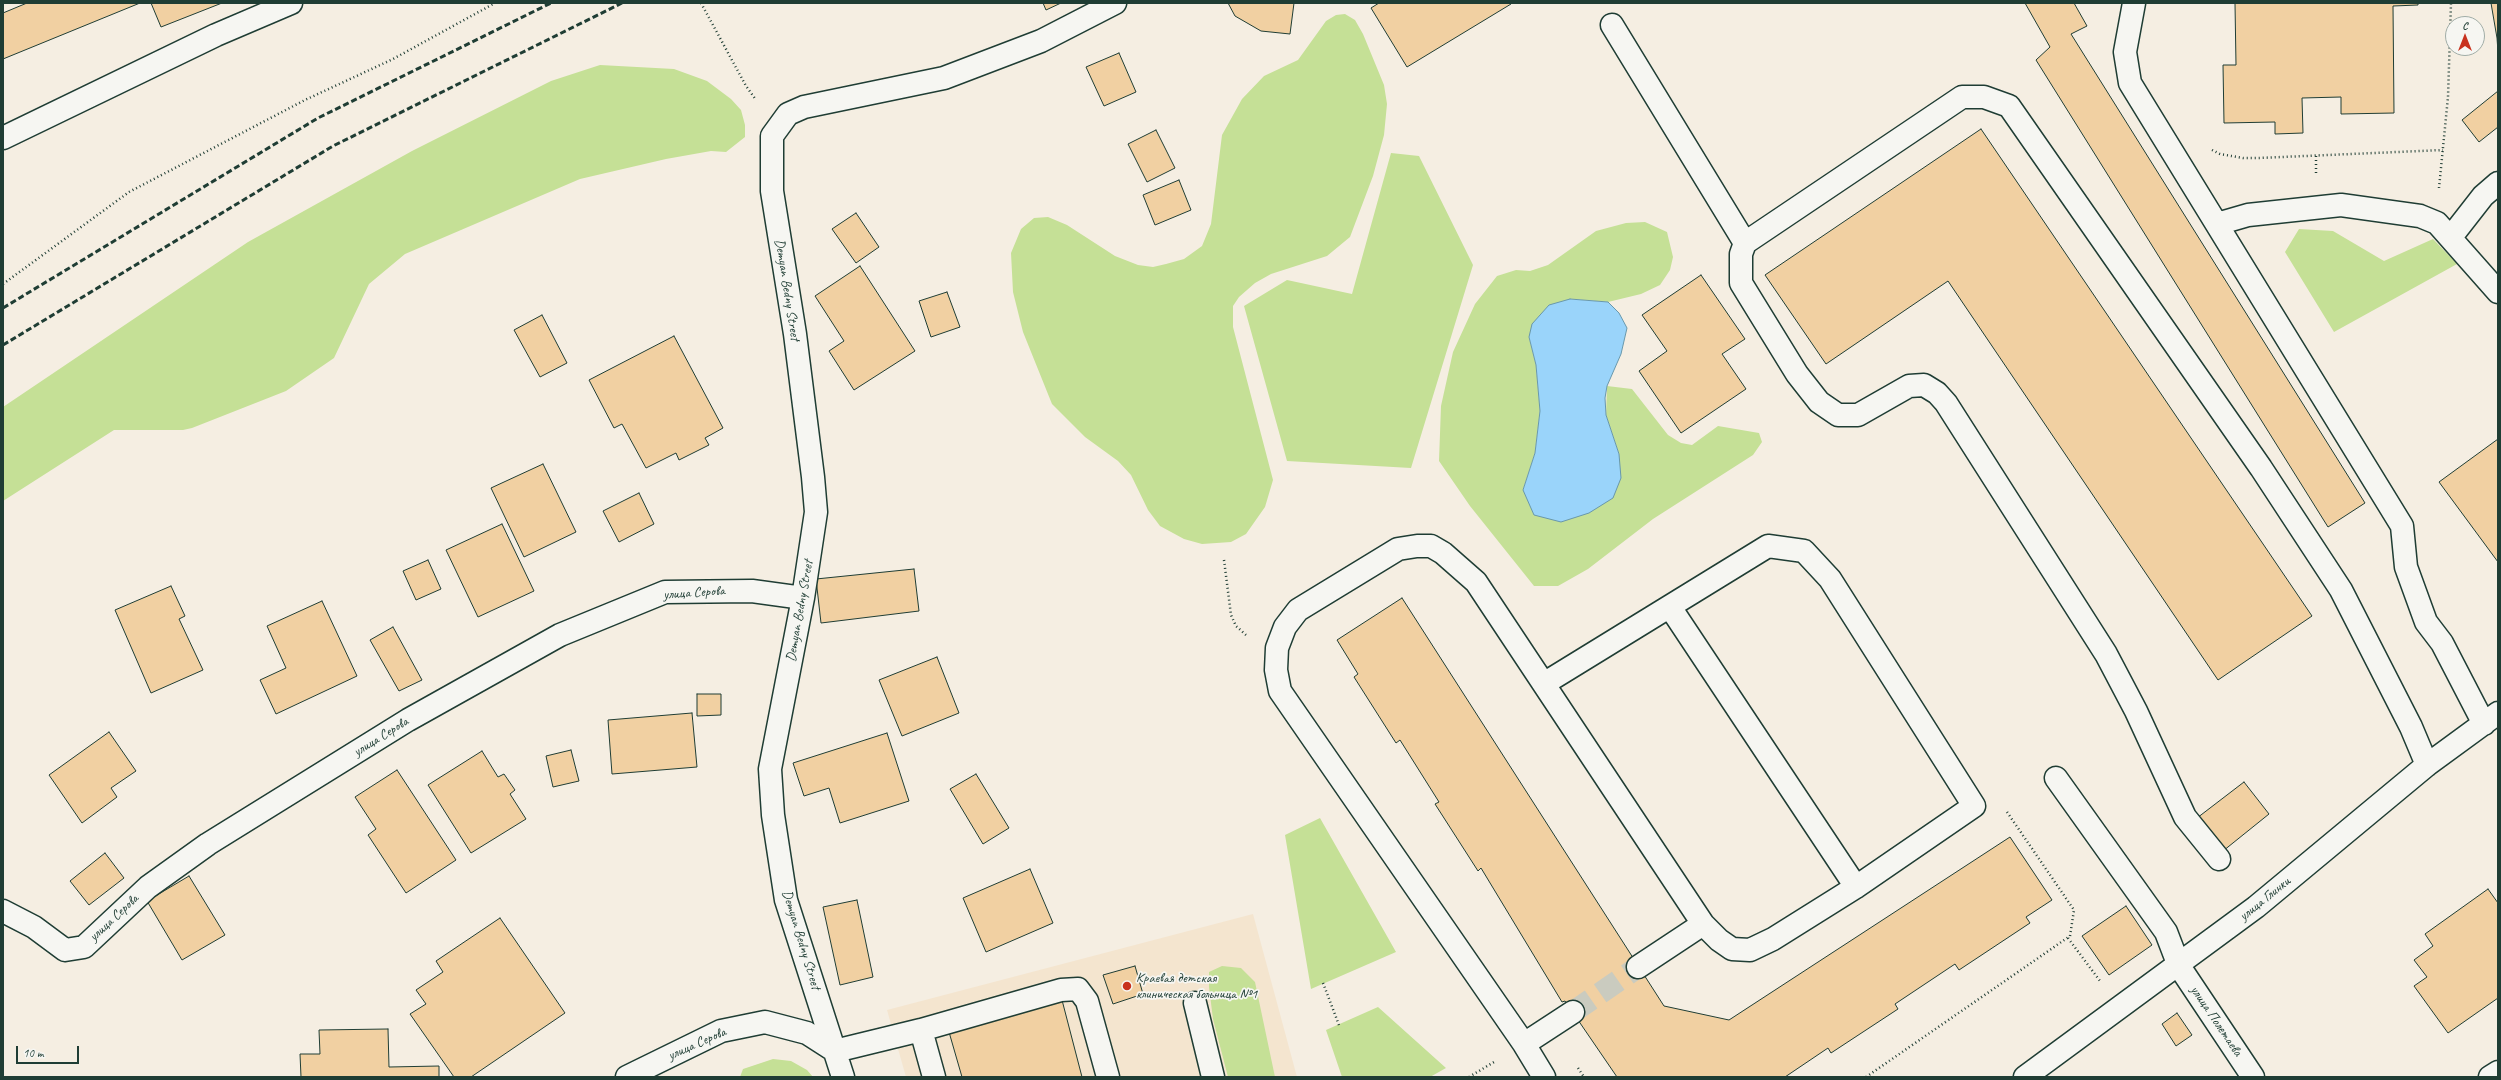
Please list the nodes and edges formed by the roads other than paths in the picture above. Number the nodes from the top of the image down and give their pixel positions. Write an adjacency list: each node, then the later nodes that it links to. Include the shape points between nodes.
1 (291, 3): 5 (street, via 216,35)
2 (1116, 3): 11 (street, Demyan Bedny Street, via 1041,41 944,78 804,107 788,114 774,132 772,191 815,493 816,512)
3 (2134, 3): 7 (street, via 2125,52 2130,83)
4 (1612, 25): 9 (street)
5 (3, 138)
6 (2498, 183): 8 (street)
7 (2217, 224): 8 (street, via 2248,215 2341,205 2420,216); 14 (street, via 2402,526 2406,567 2426,622)
8 (2444, 230): 10 (street)
9 (1745, 243): 15 (street, via 1962,97 1984,97 2009,106 2261,468 2341,590 2411,726); 17 (street, via 1741,254 1741,283 1797,374 1819,402 1838,415 1858,415 1909,386 1924,385 1937,393 1946,403 2106,654 2136,711 2185,817)
10 (2498, 292)
11 (803, 598): 19 (street, улица Серова, via 726,590 665,592 560,635 408,720 208,844 148,887 84,947 65,950 34,927); 27 (street, Demyan Bedny Street, via 770,769 772,807 786,900)
12 (1670, 607): 13 (street); 18 (street); 18 (street, via 1768,546 1804,551 1830,579 1974,806)
13 (1545, 683): 20 (street); 26 (street, via 1476,582 1443,553 1431,546 1398,549 1298,610 1285,627 1277,648 1276,670 1280,691)
14 (2491, 718): 15 (street, улица Глинки)
15 (2427, 765): 21 (street, улица Глинки, via 2256,907)
16 (2056, 778): 21 (street, улица Полетаева, via 2166,932)
17 (2219, 859)
18 (1856, 887): 20 (street, via 1766,943 1750,950 1732,949)
19 (3, 911)
20 (1704, 924): 22 (street)
21 (2179, 966): 35 (street, улица Глинки); 36 (street, улица Полетаева)
22 (1638, 967)
23 (1195, 1003): 33 (street)
24 (1573, 1012): 26 (street)
25 (921, 1030): 27 (street); 31 (street); 32 (street, via 1061,990 1078,989 1087,1001)
26 (1524, 1044): 34 (street)
27 (835, 1050): 29 (street, улица Серова, via 807,1033 765,1022 721,1031); 30 (street, Demyan Bedny Street)
28 (2498, 1072): 37 (street)
29 (627, 1077)
30 (843, 1077)
31 (934, 1077)
32 (1108, 1077)
33 (1213, 1077)
34 (1544, 1077)
35 (2025, 1077)
36 (2253, 1077)
37 (2490, 1077)

